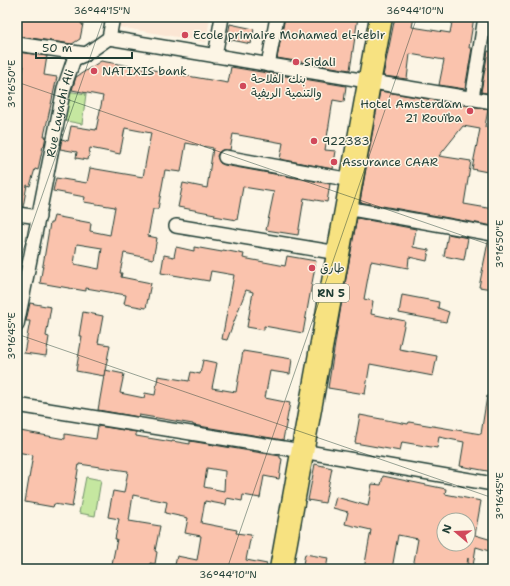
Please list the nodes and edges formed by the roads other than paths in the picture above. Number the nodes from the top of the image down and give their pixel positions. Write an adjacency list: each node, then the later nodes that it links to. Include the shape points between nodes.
1 (113, 17): 6 (street)
2 (222, 17): 9 (street)
3 (277, 17): 10 (street)
4 (381, 17): 11 (highway, RN 5)
5 (485, 17): 12 (street)
6 (109, 38): 8 (street, Rue Layachi Ali); 9 (street)
7 (17, 44): 8 (street)
8 (86, 54): 18 (street, Rue Layachi Ali, via 74,59 64,88)
9 (215, 56): 10 (street)
10 (268, 65): 11 (street)
11 (369, 82): 12 (street); 15 (highway, RN 5)
12 (472, 98): 13 (street)
13 (493, 102)
14 (225, 157): 15 (street)
15 (351, 180): 16 (highway, RN 5)
16 (346, 208): 20 (street); 21 (highway, RN 5)
17 (17, 214): 18 (street)
18 (39, 217): 22 (street, Rue Layachi Ali)
19 (176, 226): 21 (street)
20 (493, 234)
21 (338, 253): 25 (highway, RN 5)
22 (21, 281): 23 (street, Rue Layachi Ali)
23 (17, 325)
24 (17, 405): 25 (street)
25 (302, 451): 26 (street); 27 (highway, RN 5)
26 (493, 484)
27 (281, 569)

